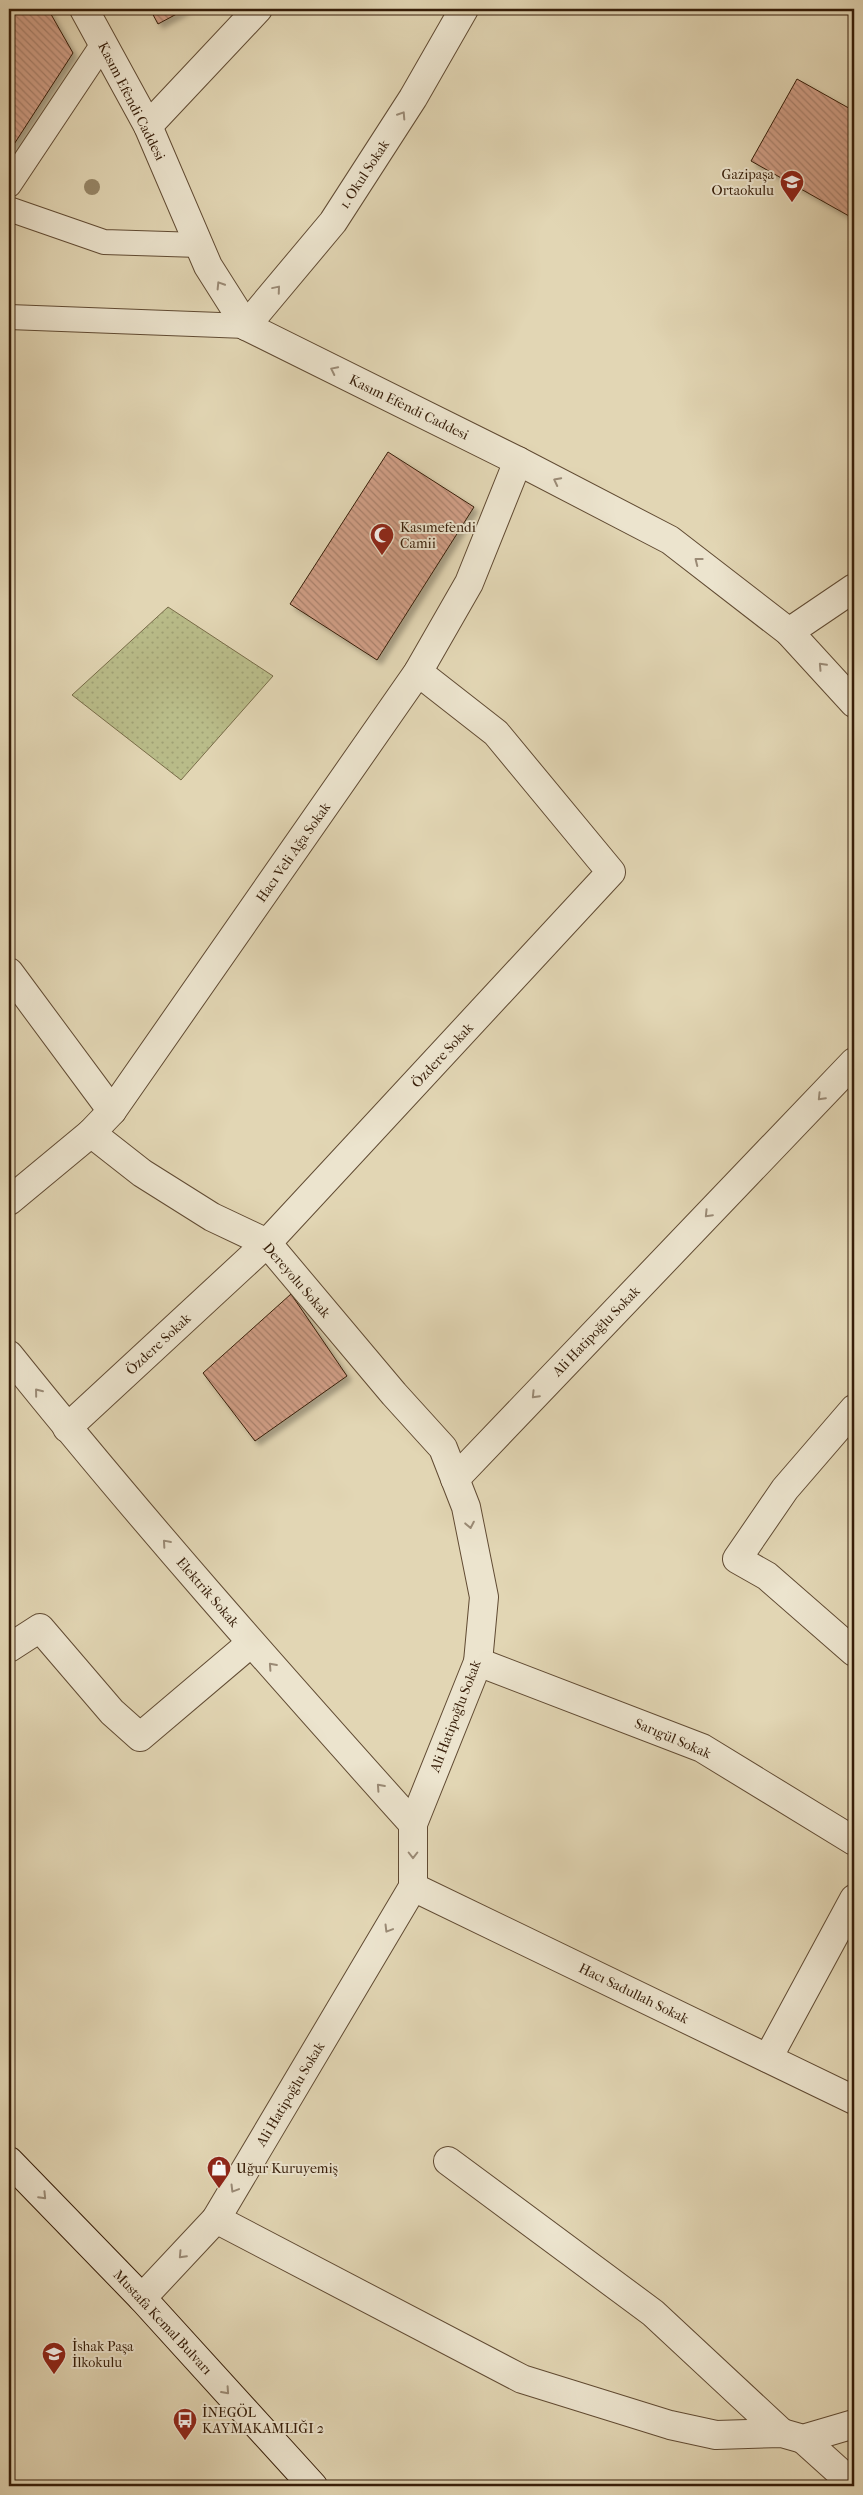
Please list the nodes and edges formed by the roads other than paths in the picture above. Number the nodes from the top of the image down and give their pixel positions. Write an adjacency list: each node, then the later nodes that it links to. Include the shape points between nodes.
1 (84, 9): 4 (street, Kasım Efendi Caddesi)
2 (258, 9): 5 (street)
3 (464, 9): 10 (street, 1. Okul Sokak, one-way to 3, via 333,222 413,98)
4 (104, 44): 5 (street, Kasım Efendi Caddesi); 6 (street)
5 (148, 126): 8 (street, Kasım Efendi Caddesi)
6 (9, 186)
7 (9, 209): 8 (street, via 104,242)
8 (199, 245): 10 (street, Kasım Efendi Caddesi, one-way to 8, via 208,266)
9 (9, 317): 10 (street)
10 (246, 326): 11 (street, Kasım Efendi Caddesi, one-way to 10)
11 (518, 461): 13 (street, Kasım Efendi Caddesi, one-way to 11, via 670,540); 14 (street, Hacı Veli Ağa Sokak, via 469,583)
12 (854, 588): 13 (street)
13 (789, 632): 15 (street, Kasım Efendi Caddesi, one-way to 13)
14 (418, 672): 18 (street, Hacı Veli Ağa Sokak); 21 (street, Özdere Sokak, via 496,733 611,872)
15 (854, 703)
16 (9, 972): 18 (street)
17 (854, 1062): 25 (street, Ali Hatipoğlu Sokak, one-way to 25)
18 (112, 1112): 19 (street, Hacı Veli Ağa Sokak)
19 (91, 1134): 20 (street, Hacı Veli Ağa Sokak); 21 (street, Dereyolu Sokak, via 142,1173 212,1217)
20 (9, 1201)
21 (267, 1243): 24 (street, Özdere Sokak); 25 (street, Dereyolu Sokak, via 443,1448)
22 (9, 1355): 24 (street, Elektrik Sokak, one-way to 22)
23 (854, 1409): 28 (street, via 785,1489 737,1559 767,1576)
24 (67, 1428): 26 (street, Elektrik Sokak, one-way to 24)
25 (455, 1479): 29 (street, Ali Hatipoğlu Sokak, one-way to 29, via 466,1507 484,1597)
26 (252, 1643): 27 (street, via 140,1738 112,1712 40,1628); 30 (street, Elektrik Sokak, one-way to 26)
27 (9, 1648)
28 (854, 1652)
29 (478, 1662): 30 (street, Ali Hatipoğlu Sokak); 31 (street, Sarıgül Sokak, via 702,1748)
30 (413, 1824): 32 (street, Ali Hatipoğlu Sokak, one-way to 32)
31 (854, 1841)
32 (413, 1887): 34 (street, Hacı Sadullah Sokak); 38 (street, Ali Hatipoğlu Sokak, one-way to 38)
33 (854, 1899): 34 (street)
34 (768, 2058): 35 (street, Hacı Sadullah Sokak)
35 (854, 2100)
36 (9, 2161): 39 (street, Mustafa Kemal Bulvarı, one-way to 39)
37 (448, 2161): 41 (street, via 653,2313)
38 (216, 2219): 39 (street, Ali Hatipoğlu Sokak, one-way to 39); 41 (street, via 522,2379 670,2425 716,2435)
39 (142, 2298): 42 (street, Mustafa Kemal Bulvarı, one-way to 42)
40 (854, 2424): 41 (street)
41 (792, 2436): 43 (street)
42 (302, 2482)
43 (854, 2485)

